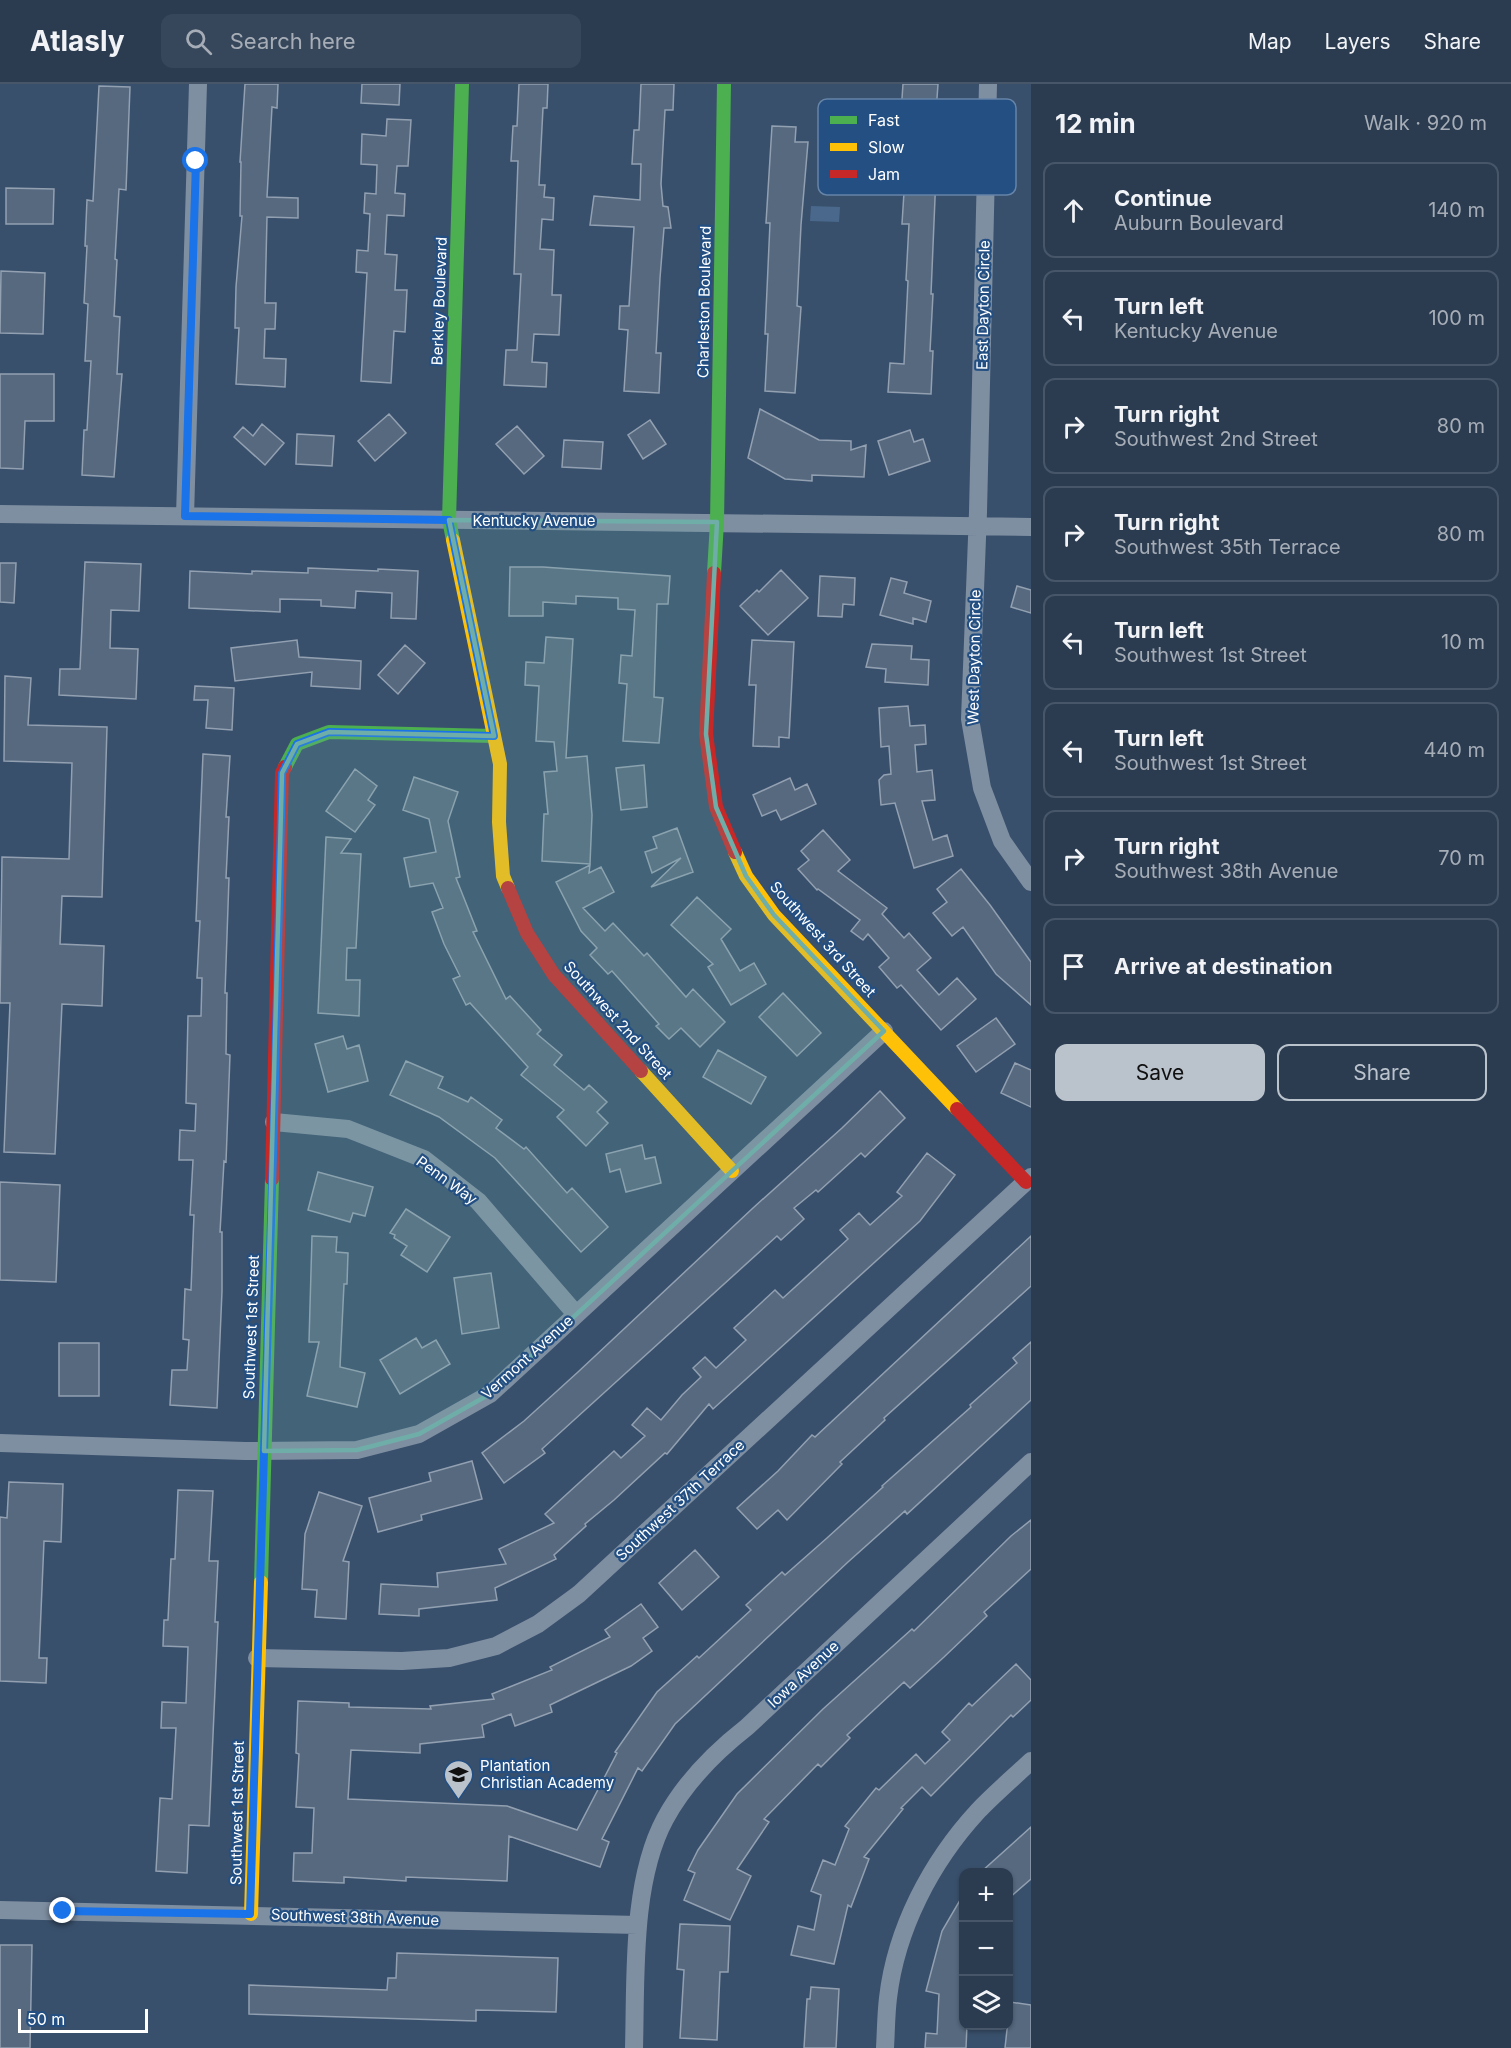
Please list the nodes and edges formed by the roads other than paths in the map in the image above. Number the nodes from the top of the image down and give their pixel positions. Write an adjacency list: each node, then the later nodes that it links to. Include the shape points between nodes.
1 (198, 84): 8 (street)
2 (462, 84): 9 (street, Berkley Boulevard)
3 (724, 84): 10 (street, Charleston Boulevard)
4 (988, 84): 5 (street, East Dayton Circle)
5 (988, 99)
6 (985, 195): 11 (street, East Dayton Circle)
7 (0, 514): 8 (street, Kentucky Avenue)
8 (185, 516): 9 (street, Kentucky Avenue)
9 (449, 520): 10 (street, Kentucky Avenue); 13 (street, Southwest 2nd Street)
10 (717, 522): 11 (street, Kentucky Avenue); 15 (street, Southwest 3rd Street, via 706,734 716,807 746,876 774,915)
11 (977, 526): 12 (street, Kentucky Avenue); 14 (street, West Dayton Circle, via 970,719 982,788 1002,841)
12 (1031, 527)
13 (494, 736): 16 (street, Southwest 1st Street, via 329,732 297,744 282,773); 17 (street, Southwest 2nd Street, via 500,764 503,876 526,933 554,975)
14 (1031, 882)
15 (884, 1031): 17 (street, Vermont Avenue); 18 (street, Southwest 3rd Street)
16 (274, 1122): 19 (street, Penn Way, via 348,1129 424,1159 478,1201); 21 (street, Southwest 1st Street)
17 (732, 1171): 19 (street, Vermont Avenue)
18 (1028, 1179): 23 (street, Southwest 37th Terrace, via 579,1594 538,1624 496,1646 449,1658)
19 (575, 1313): 21 (street, Vermont Avenue, via 490,1394 420,1434 357,1450)
20 (0, 1443): 21 (street, Vermont Avenue)
21 (264, 1451): 23 (street, Southwest 1st Street)
22 (1031, 1462): 27 (street, Iowa Avenue, via 719,1749 691,1781 665,1820 647,1866)
23 (257, 1658): 26 (street, Southwest 1st Street)
24 (1031, 1761): 29 (street, via 978,1811 944,1852 918,1896 897,1953 888,1997)
25 (0, 1910): 26 (street, Southwest 38th Avenue)
26 (250, 1914): 27 (street, Southwest 38th Avenue)
27 (638, 1925): 28 (street, Iowa Avenue)
28 (634, 2048)
29 (885, 2048)

